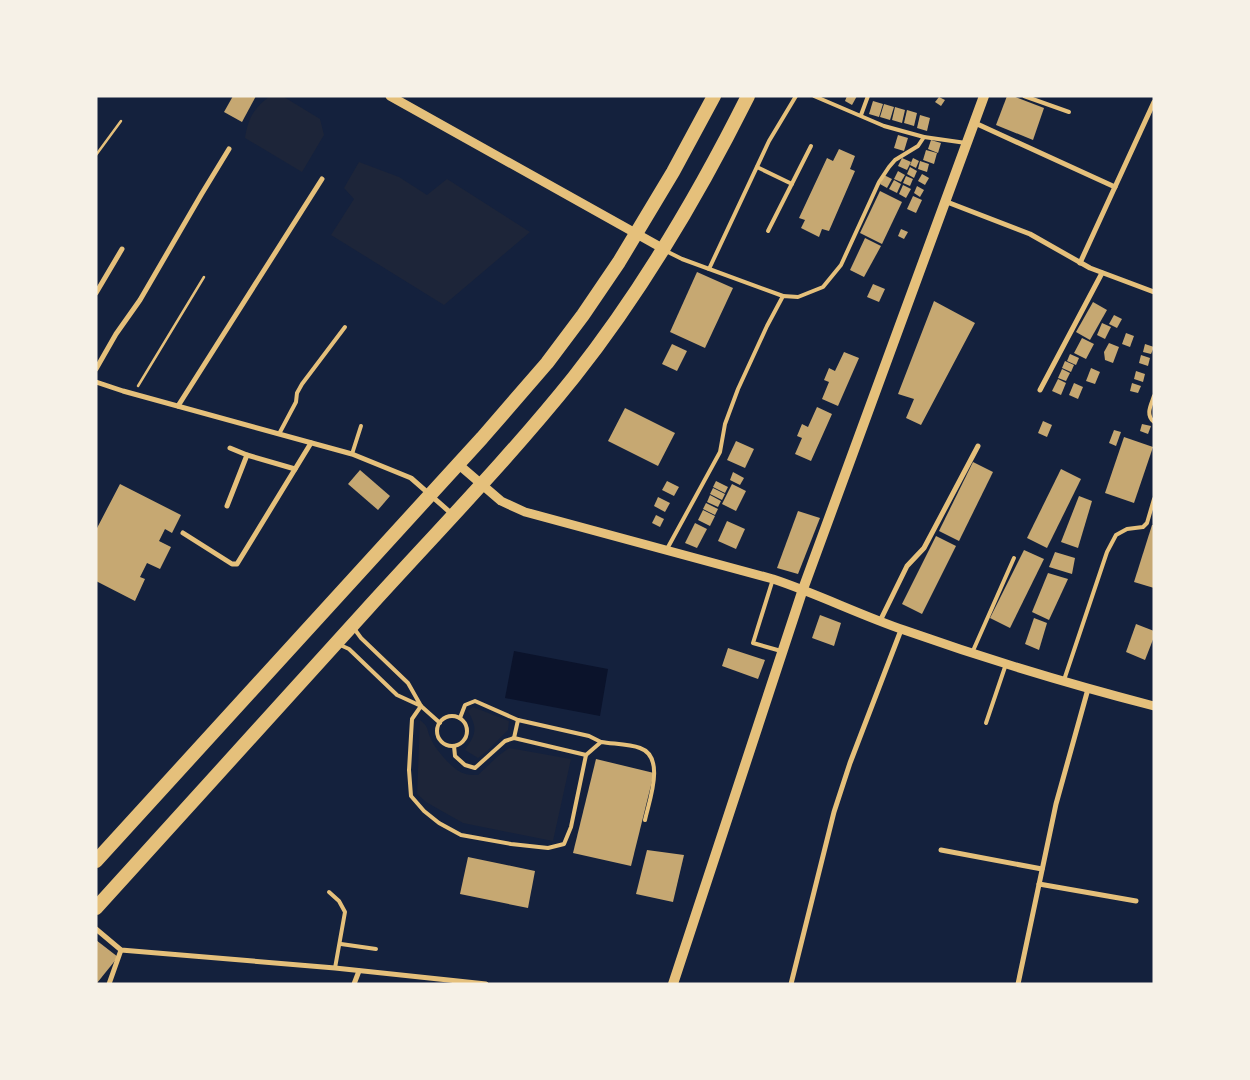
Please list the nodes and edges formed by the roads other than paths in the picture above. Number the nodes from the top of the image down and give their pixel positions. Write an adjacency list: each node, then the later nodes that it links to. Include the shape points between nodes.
1 (390, 96): 23 (street)
2 (714, 96): 23 (highway)
3 (748, 96): 24 (highway, via 700,186)
4 (796, 96): 17 (lane)
5 (814, 96): 11 (lane)
6 (868, 96): 11 (lane)
7 (984, 96): 12 (main road)
8 (1024, 96): 10 (lane)
9 (1154, 102): 20 (street)
10 (1069, 112)
11 (861, 115): 13 (lane, via 884,126)
12 (975, 123): 14 (main road); 20 (street)
13 (924, 137): 14 (lane); 31 (lane, via 918,146 889,167 841,265 823,287 798,297)
14 (968, 144): 21 (main road)
15 (811, 146): 19 (lane)
16 (229, 149): 33 (street)
17 (756, 167): 19 (lane); 27 (lane)
18 (322, 179): 37 (street)
19 (792, 184): 22 (lane)
20 (1115, 187): 26 (street)
21 (946, 202): 26 (street, via 1030,234); 57 (main road)
22 (768, 231)
23 (636, 233): 24 (street); 46 (highway, via 583,315 547,363)
24 (662, 248): 27 (lane); 48 (highway, via 609,330 573,377)
25 (122, 249): 30 (street)
26 (1080, 263): 28 (street)
27 (708, 269): 31 (lane)
28 (1102, 273): 29 (street); 35 (street)
29 (1154, 292)
30 (96, 293)
31 (783, 296): 54 (lane, via 738,389 725,424 720,452)
32 (345, 327): 40 (lane, via 302,384)
33 (96, 369)
34 (96, 382): 37 (street)
35 (1040, 390)
36 (1154, 396): 38 (lane, via 1148,414)
37 (178, 406): 40 (street)
38 (1154, 422)
39 (361, 426): 44 (lane)
40 (279, 434): 41 (street)
41 (311, 443): 44 (street); 47 (street)
42 (978, 446): 58 (street, via 924,548 907,566)
43 (230, 448): 45 (street)
44 (352, 454): 49 (street, via 411,478)
45 (247, 455): 47 (street); 51 (street)
46 (458, 464): 48 (street); 49 (highway)
47 (295, 469): 53 (street, via 237,564)
48 (480, 484): 52 (highway); 54 (street, via 525,512)
49 (431, 495): 52 (street); 79 (highway)
50 (1154, 499): 65 (lane, via 1147,523 1116,536 1107,552)
51 (227, 506)
52 (453, 515): 59 (highway)
53 (183, 533)
54 (666, 550): 56 (street)
55 (1014, 558): 63 (lane)
56 (773, 580): 57 (street); 62 (lane, via 753,643)
57 (803, 589): 58 (street); 62 (main road)
58 (880, 621): 60 (street)
59 (352, 626): 61 (highway); 67 (lane, via 408,683)
60 (901, 630): 63 (street); 97 (street, via 834,812)
61 (336, 643): 67 (lane, via 349,649 396,695); 84 (highway)
62 (783, 651): 96 (main road)
63 (972, 653): 64 (street)
64 (1006, 664): 65 (street); 72 (lane)
65 (1063, 682): 66 (street)
66 (1088, 689): 68 (street); 80 (street, via 1056,804)
67 (421, 706): 71 (lane); 76 (lane, via 412,719 411,796 439,823 461,834 548,848 564,844)
68 (1154, 706)
69 (460, 718): 70 (lane, via 465,705 475,702); 71 (lane, via 448,716); 75 (lane, via 467,727 467,736)
70 (518, 720): 73 (lane); 74 (lane, via 589,736)
71 (440, 723): 75 (lane, via 437,729 440,740)
72 (986, 723)
73 (514, 738): 75 (lane, via 505,741 475,768 465,765 455,756); 76 (lane)
74 (601, 742): 76 (lane); 77 (lane, via 640,748 652,758 655,773)
75 (454, 746)
76 (586, 755)
77 (645, 820)
78 (941, 850): 80 (street)
79 (96, 862)
80 (1042, 869): 81 (street)
81 (1039, 884): 83 (street); 98 (street)
82 (329, 892): 86 (lane, via 345,912)
83 (1136, 901)
84 (96, 908)
85 (96, 929): 88 (street)
86 (341, 944): 87 (lane); 89 (lane)
87 (376, 949)
88 (121, 950): 89 (street); 92 (street)
89 (335, 968): 90 (street)
90 (359, 971): 91 (street); 93 (street)
91 (425, 977): 94 (street); 95 (street)
92 (110, 984)
93 (354, 984)
94 (423, 984)
95 (486, 984)
96 (673, 984)
97 (791, 984)
98 (1018, 984)

